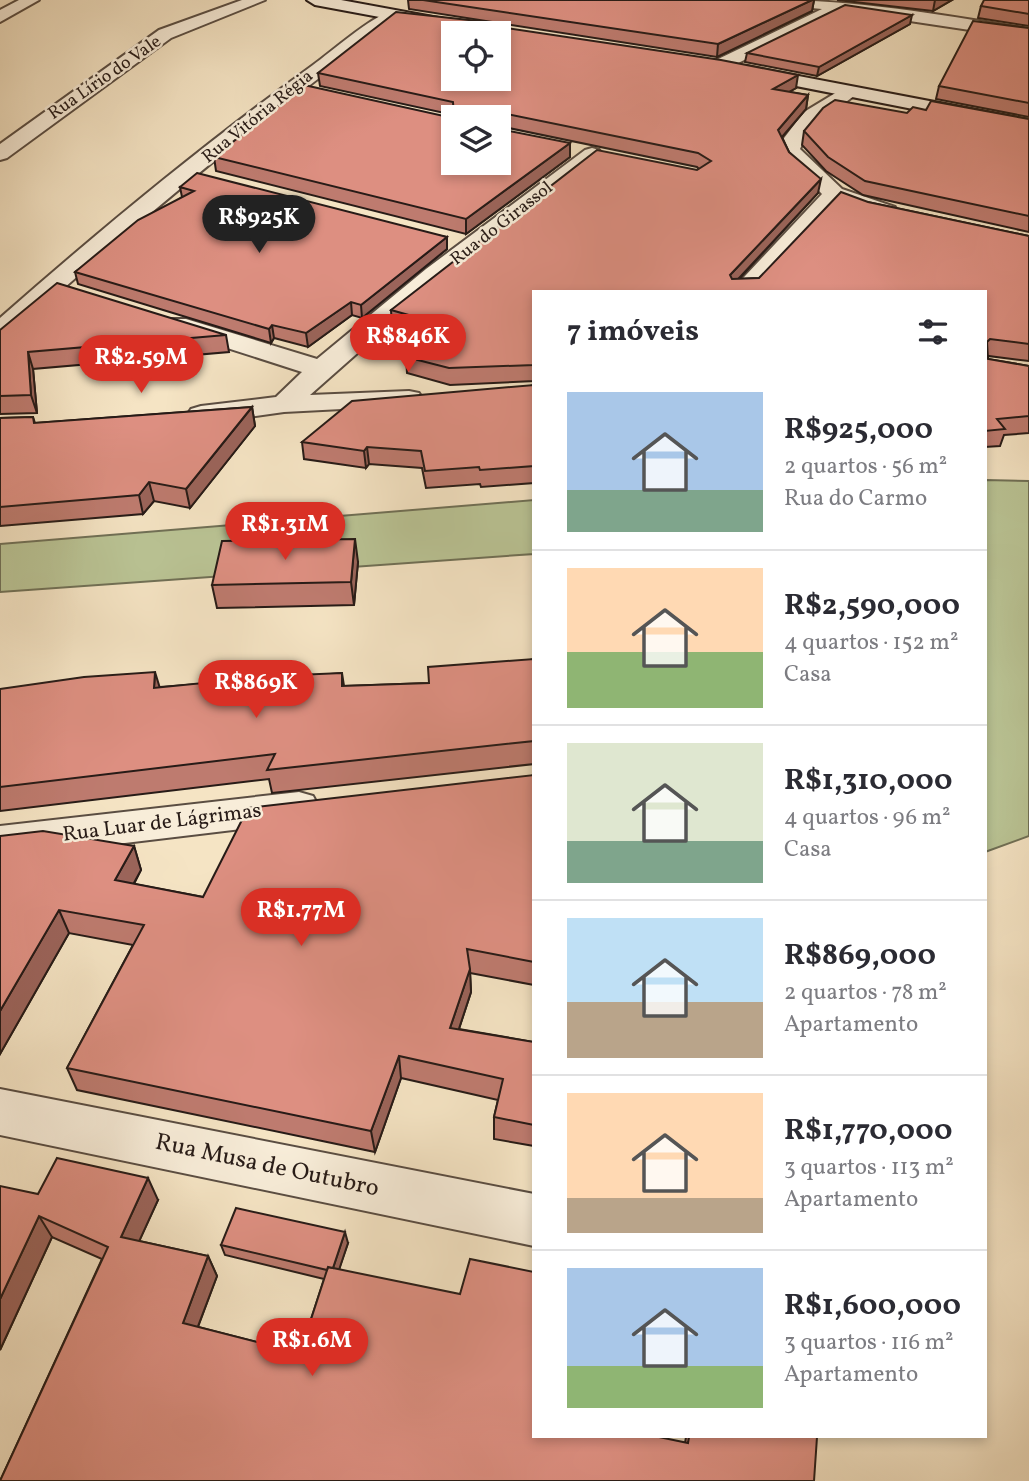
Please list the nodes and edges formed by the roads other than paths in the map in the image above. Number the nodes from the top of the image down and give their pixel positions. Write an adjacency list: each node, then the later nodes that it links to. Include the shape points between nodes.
1 (31, 0): 7 (street)
2 (257, 0): 15 (street, Rua Lírio do Vale, via 165,34)
3 (315, 0): 6 (street)
4 (779, 0): 5 (street)
5 (846, 3): 9 (street); 11 (street, via 713,64)
6 (392, 16): 8 (street); 10 (street, Rua Vitória Régia)
7 (0, 17)
8 (441, 23)
9 (1029, 34)
10 (294, 88): 12 (street); 18 (street, Rua Vitória Régia)
11 (846, 92): 13 (street); 20 (street, via 812,116 789,143 799,162)
12 (321, 94)
13 (1029, 126)
14 (566, 148): 16 (street)
15 (0, 154)
16 (592, 154): 17 (street); 23 (street, Rua do Girassol)
17 (618, 159)
18 (188, 173): 19 (street); 24 (street, Rua Vitória Régia)
19 (211, 178)
20 (834, 194): 21 (street); 25 (street)
21 (906, 216)
22 (448, 239): 23 (street)
23 (474, 246): 29 (street, Rua do Girassol)
24 (50, 286): 26 (street); 28 (street, Rua Vitória Régia)
25 (743, 290)
26 (75, 293)
27 (151, 316): 29 (street)
28 (0, 331)
29 (320, 369): 31 (street, Rua do Girassol)
30 (437, 398): 31 (street)
31 (284, 404): 32 (street)
32 (179, 417)
33 (342, 802): 34 (street, Rua Luar de Lágrimas)
34 (0, 842)
35 (0, 1112): 36 (street, Rua Musa de Outubro)
36 (532, 1220)

